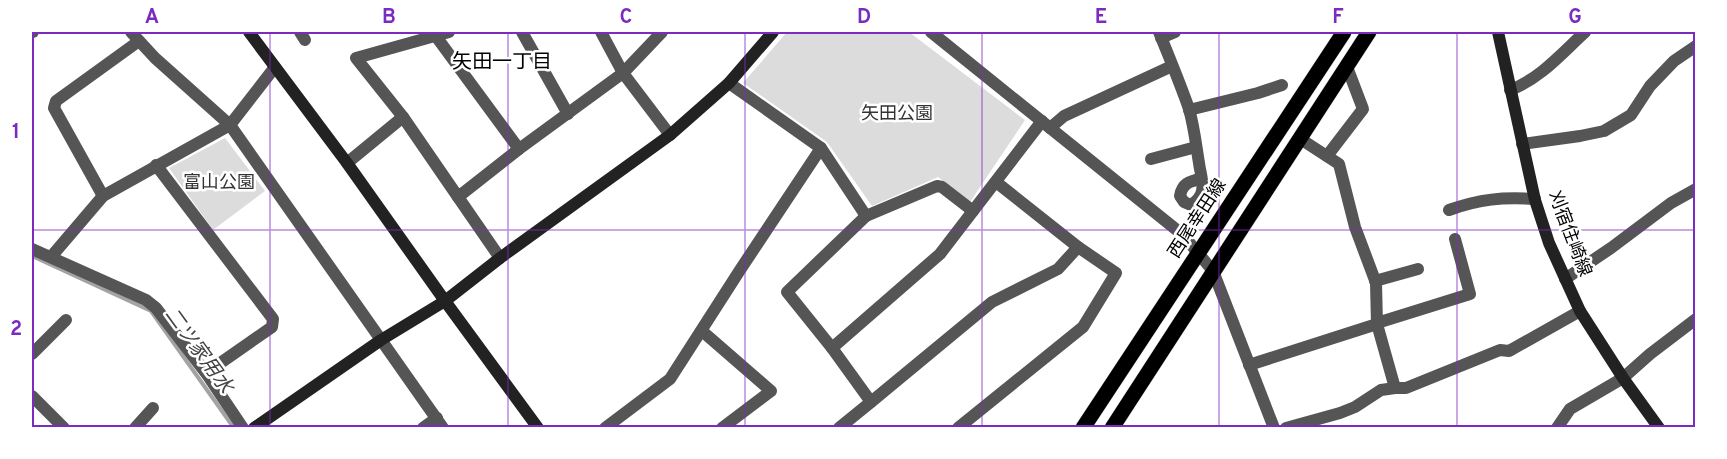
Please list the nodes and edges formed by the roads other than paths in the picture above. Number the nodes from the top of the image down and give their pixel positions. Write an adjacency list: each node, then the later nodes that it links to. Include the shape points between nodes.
1 (249, 32): 19 (street)
2 (449, 32): 15 (street)
3 (522, 32): 25 (street)
4 (601, 32): 20 (street)
5 (662, 32): 20 (street)
6 (772, 32): 21 (street)
7 (931, 32): 28 (street)
8 (1175, 32): 13 (street)
9 (1344, 32): 51 (main road, 西尾幸田線)
10 (1370, 32): 18 (main road)
11 (1498, 32): 23 (street, 刈宿住崎線)
12 (1585, 32): 23 (street, via 1539,75)
13 (1160, 34): 17 (street)
14 (135, 36): 27 (street); 42 (street, via 56,101 54,108)
15 (435, 36): 26 (street, via 356,58); 34 (street)
16 (1695, 46): 31 (street, via 1650,86 1631,115 1604,131)
17 (1172, 66): 24 (street); 28 (street)
18 (1347, 66): 30 (main road); 35 (street, via 1363,109)
19 (275, 67): 27 (street); 37 (street)
20 (623, 72): 25 (street); 29 (street)
21 (729, 83): 29 (street); 33 (street)
22 (1282, 85): 24 (street)
23 (1510, 90): 31 (street, 刈宿住崎線)
24 (1189, 110): 32 (street)
25 (568, 114): 34 (street)
26 (403, 117): 37 (street); 43 (street)
27 (230, 125): 38 (street); 64 (street)
28 (1046, 125): 40 (street); 51 (street, via 1183,235)
29 (670, 135): 53 (street)
30 (1299, 138): 35 (street); 55 (main road)
31 (1522, 144): 44 (street, 刈宿住崎線)
32 (1196, 147): 36 (street); 39 (street)
33 (821, 148): 47 (street); 63 (street)
34 (519, 149): 43 (street)
35 (1327, 156): 57 (street, via 1339,164 1355,227)
36 (1151, 159)
37 (347, 163): 58 (street)
38 (156, 165): 42 (street); 68 (street, via 273,319 272,327)
39 (1201, 179)
40 (996, 182): 46 (street); 49 (street)
41 (1695, 189): 56 (street)
42 (103, 196): 52 (street)
43 (458, 197): 53 (street)
44 (1535, 199): 45 (street, via 1490,198); 56 (street, 刈宿住崎線)
45 (1449, 210)
46 (973, 211): 47 (street, via 937,186); 65 (street, via 940,254)
47 (866, 216): 65 (street, via 787,292)
48 (1455, 239): 62 (street, via 1470,294)
49 (1078, 247): 72 (street, via 1058,269 992,302); 84 (street, via 1116,273 1083,327)
50 (32, 249): 52 (street)
51 (1198, 253): 55 (street); 85 (main road, 西尾幸田線)
52 (51, 257): 68 (street, via 146,300)
53 (500, 258): 58 (street)
54 (1418, 269): 57 (street)
55 (1213, 271): 67 (street); 86 (main road)
56 (1565, 279): 59 (street, 刈宿住崎線)
57 (1375, 281): 62 (street)
58 (445, 301): 64 (street); 81 (street)
59 (1580, 311): 69 (street, 刈宿住崎線); 70 (street, via 1509,351 1500,350 1406,388)
60 (66, 320): 66 (street)
61 (1695, 320): 69 (street)
62 (1377, 324): 67 (street); 70 (street)
63 (702, 331): 82 (street, via 670,379); 83 (street, via 771,391)
64 (381, 339): 74 (street); 79 (street)
65 (832, 348): 72 (street)
66 (32, 354)
67 (1250, 365): 87 (street)
68 (206, 373): 78 (street)
69 (1623, 378): 89 (street, via 1570,409); 90 (street, 刈宿住崎線)
70 (1395, 388): 88 (street, via 1381,390 1340,413)
71 (32, 396): 76 (street)
72 (871, 402): 75 (street)
73 (153, 408): 77 (street)
74 (440, 423): 80 (street)
75 (846, 426)
76 (64, 428)
77 (135, 428)
78 (243, 428)
79 (254, 428)
80 (423, 428)
81 (538, 428)
82 (605, 428)
83 (722, 428)
84 (958, 428)
85 (1083, 428)
86 (1112, 428)
87 (1274, 428)
88 (1286, 428)
89 (1557, 428)
90 (1659, 428)

